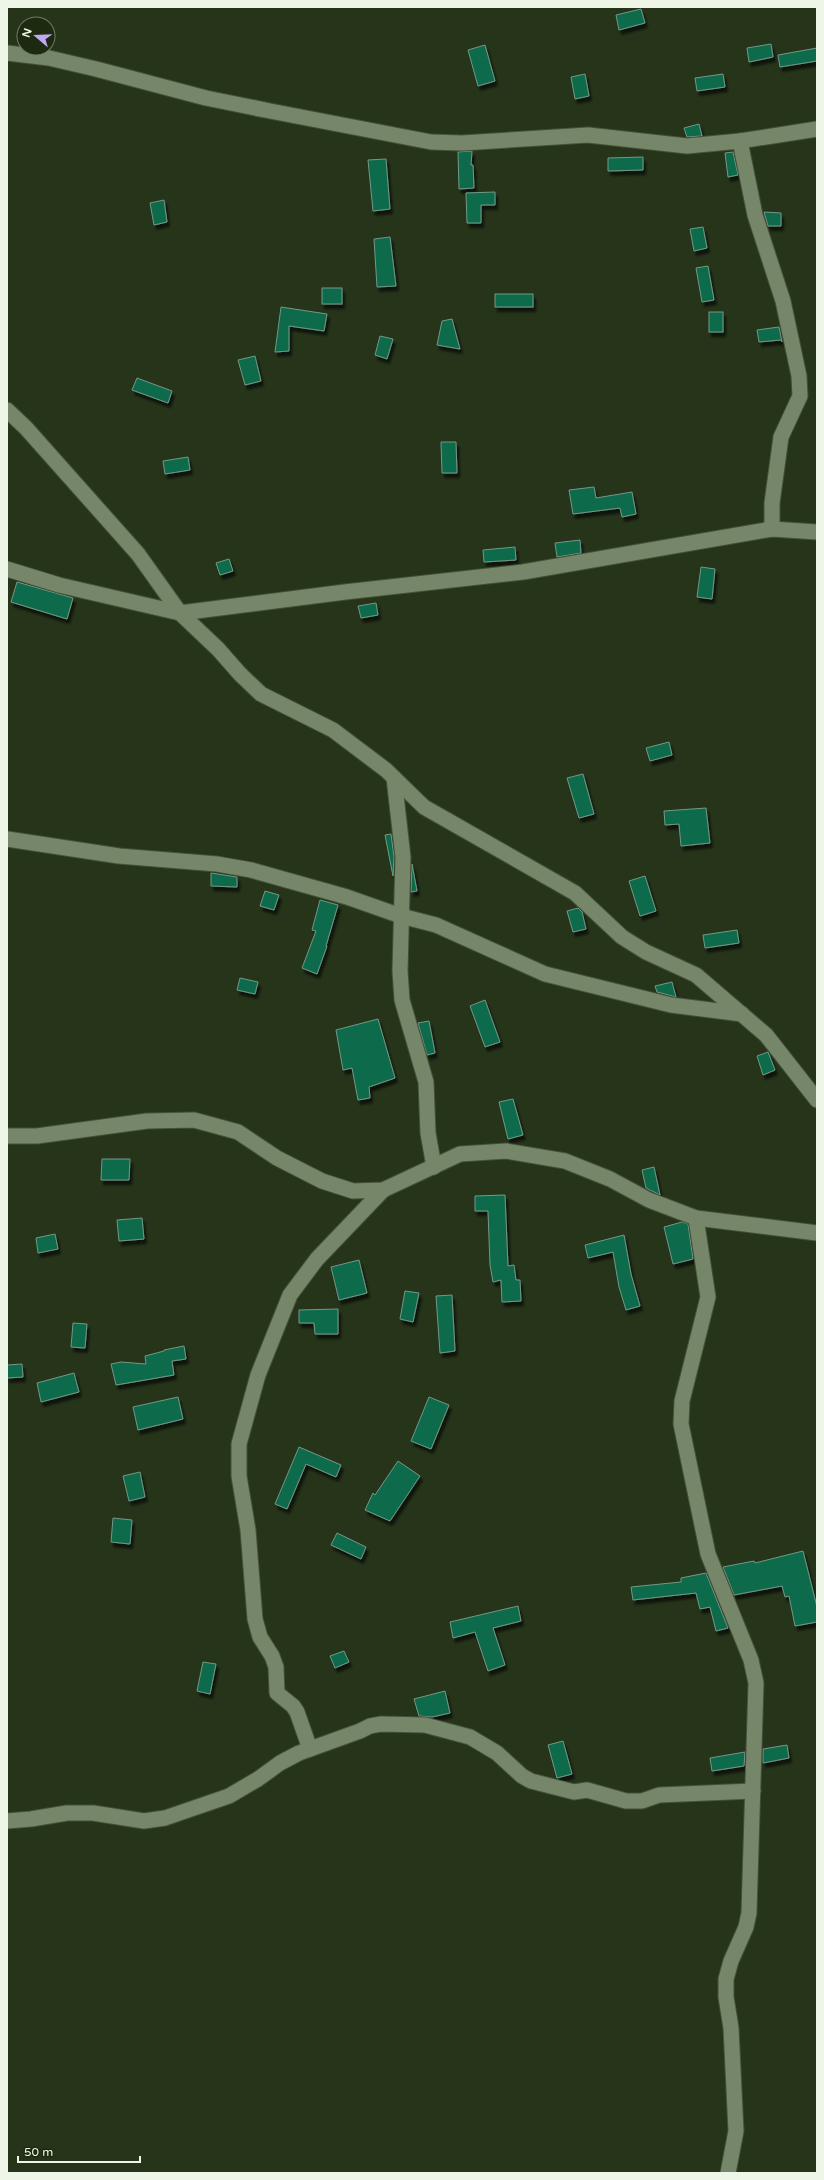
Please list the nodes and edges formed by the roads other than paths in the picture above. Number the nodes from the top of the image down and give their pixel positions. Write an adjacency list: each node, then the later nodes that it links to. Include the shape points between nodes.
1 (7, 53): 3 (street, via 49,58 206,98 431,142 588,135 687,146)
2 (817, 129): 3 (street)
3 (740, 141): 5 (street, via 755,215 783,302 799,376 800,396 781,438 772,503)
4 (7, 410): 8 (street, via 138,554)
5 (772, 529): 6 (street); 8 (street, via 523,572)
6 (817, 532)
7 (7, 569): 8 (street)
8 (180, 613): 9 (street, via 261,694 333,730)
9 (394, 778): 11 (street, via 403,857); 12 (street, via 424,807 575,893 622,937 646,952 696,975)
10 (7, 839): 11 (street, via 119,856 217,864 251,870 347,897)
11 (401, 916): 12 (street, via 436,925 545,974 672,1004); 15 (street, via 402,1000 426,1082 428,1133)
12 (745, 1015): 13 (street, via 766,1035)
13 (817, 1100)
14 (7, 1136): 16 (street, via 37,1136 147,1121 194,1120 238,1132 277,1158 322,1181 353,1191)
15 (434, 1166): 16 (street); 17 (street, via 460,1154 506,1152 565,1161 610,1179 649,1200)
16 (383, 1190): 19 (street, via 317,1259 290,1295 258,1375 239,1444 239,1476 248,1530 255,1620 260,1637 276,1667 277,1693 297,1712)
17 (696, 1218): 18 (street); 20 (street, via 708,1297 682,1401 681,1424 708,1554 753,1668 756,1690)
18 (817, 1233)
19 (310, 1749): 20 (street, via 370,1726 425,1725 484,1743 522,1776 546,1786 574,1792 587,1790 626,1801 642,1801 659,1795); 21 (street, via 280,1763 229,1796 165,1818 144,1821 93,1813 67,1813 31,1820)
20 (753, 1791): 22 (street, via 749,1913 726,1979 736,2131)
21 (7, 1821)
22 (728, 2173)

